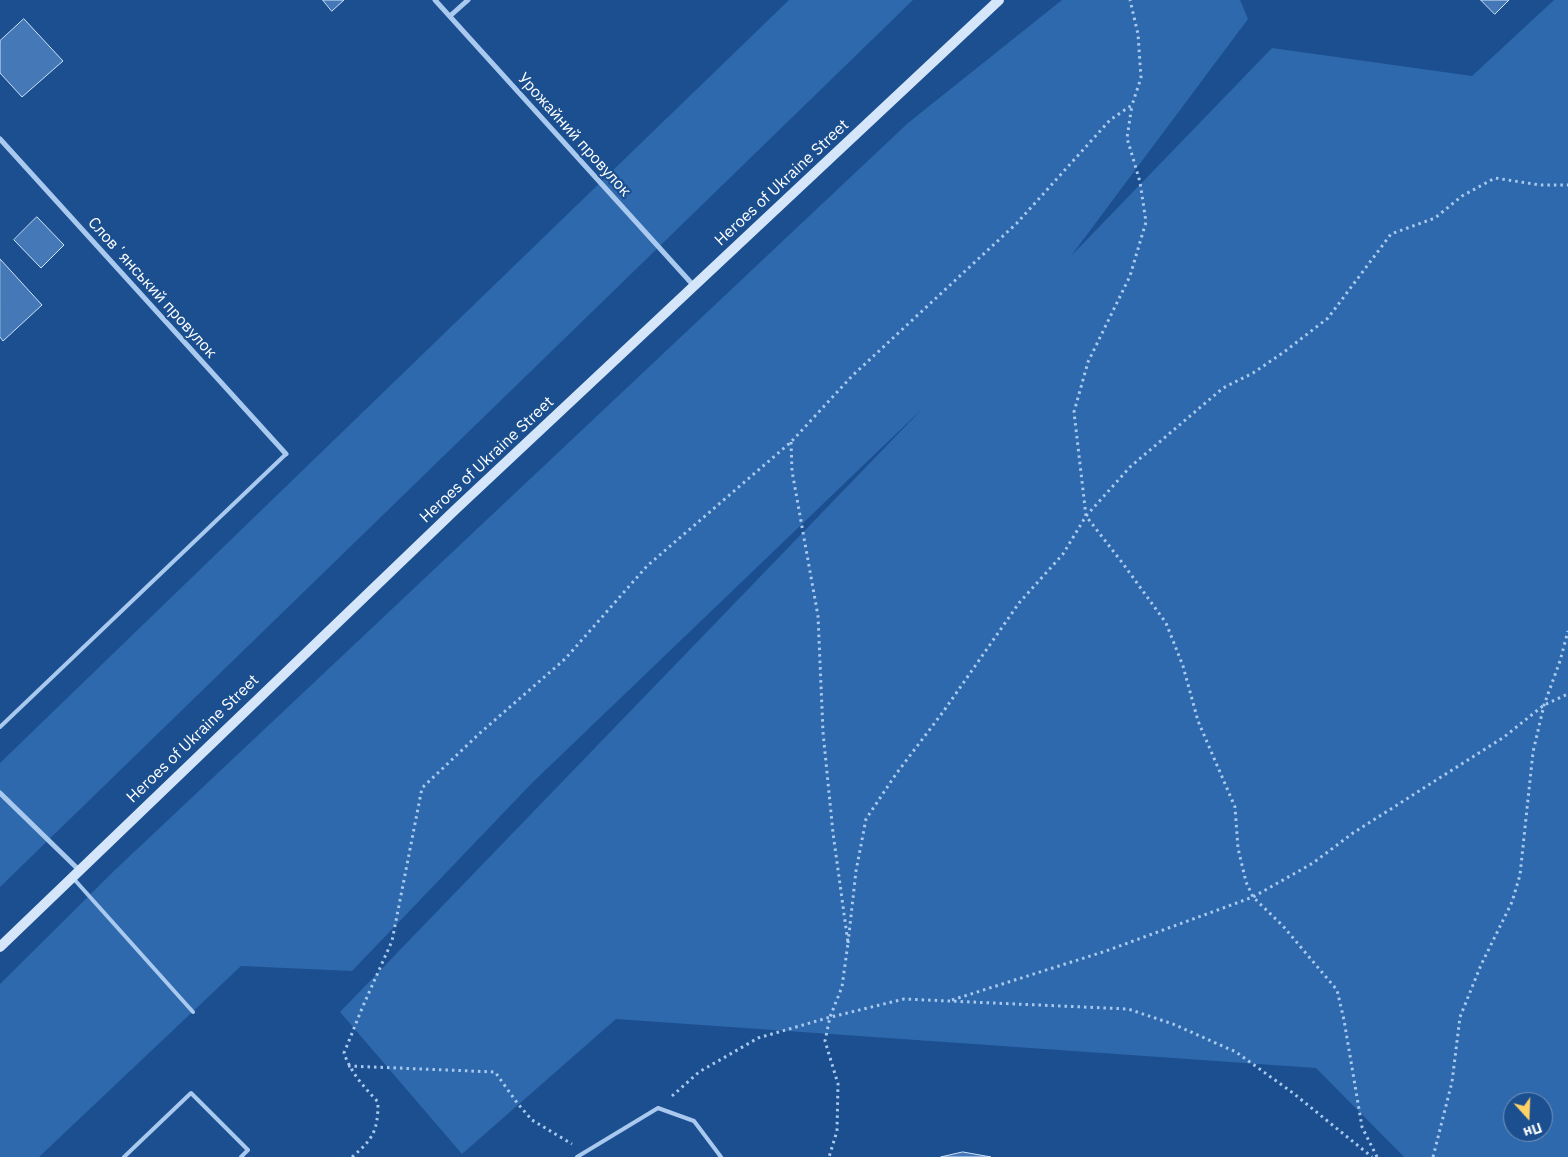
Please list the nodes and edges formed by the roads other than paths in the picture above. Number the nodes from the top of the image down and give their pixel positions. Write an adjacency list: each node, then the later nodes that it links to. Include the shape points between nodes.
1 (435, 0): 4 (street, Урожайний провулок)
2 (468, 0): 4 (street)
3 (999, 0): 6 (main road, Heroes of Ukraine Street)
4 (450, 16): 6 (street, Урожайний провулок)
5 (0, 139): 7 (street, Словʼянський провулок)
6 (694, 286): 10 (main road, Heroes of Ukraine Street)
7 (286, 454): 8 (lane)
8 (0, 727)
9 (0, 793): 10 (street)
10 (75, 873): 11 (main road, Heroes of Ukraine Street); 12 (lane)
11 (0, 946)
12 (193, 1012)
13 (124, 1157): 14 (lane, via 190,1093 248,1150)
14 (241, 1157)
15 (577, 1157): 16 (lane, via 658,1108 694,1121)
16 (721, 1157)

